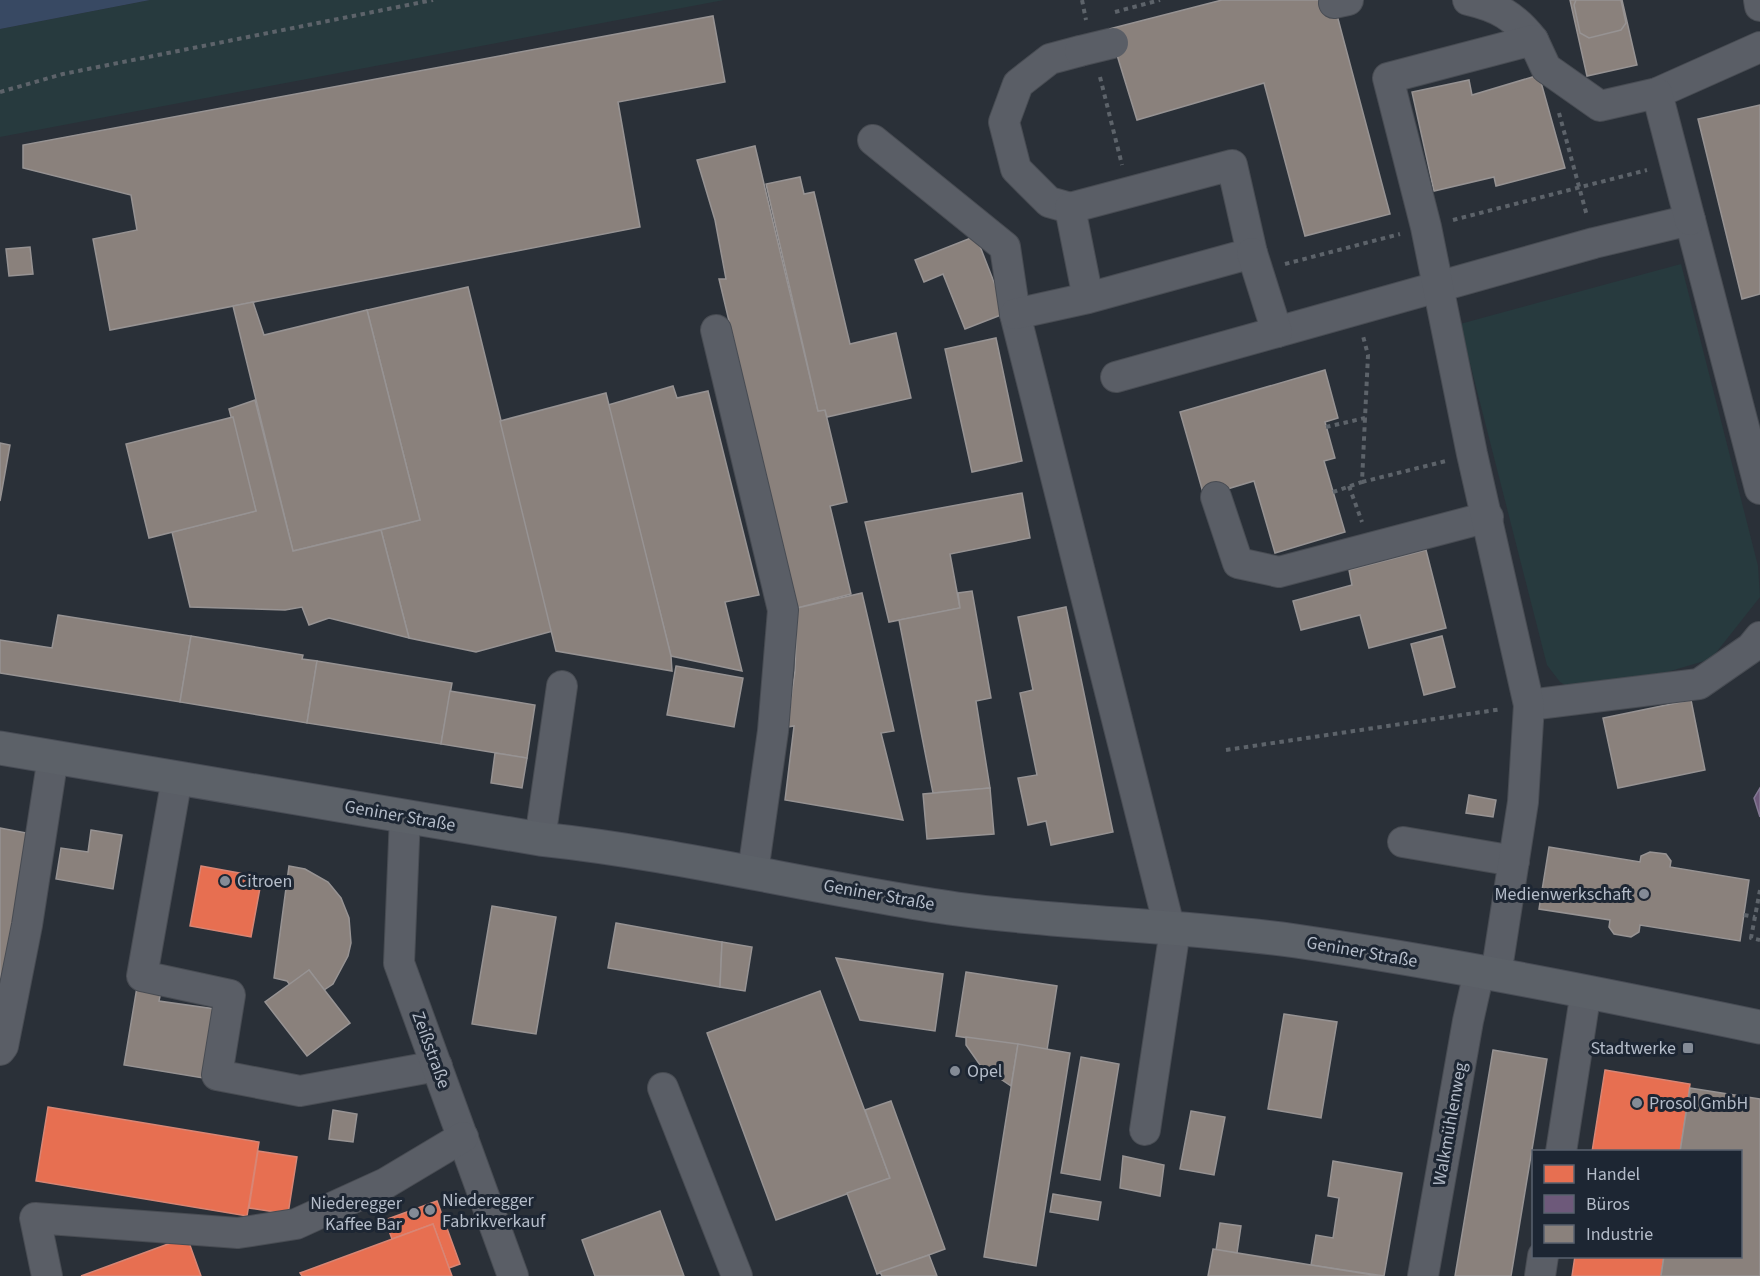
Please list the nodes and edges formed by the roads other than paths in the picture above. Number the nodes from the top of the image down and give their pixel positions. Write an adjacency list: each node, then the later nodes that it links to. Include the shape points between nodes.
1 (1468, 0): 4 (street, via 1518,21)
2 (1759, 0): 3 (street)
3 (1760, 6)
4 (1533, 40): 7 (street, via 1546,68 1600,106); 12 (street, Walkmühlenweg, via 1388,78 1426,227)
5 (1760, 47): 7 (street)
6 (1095, 48): 9 (street, via 1050,59 1018,84 1004,122 1016,169 1049,202)
7 (1657, 93): 10 (street)
8 (873, 140): 14 (street, via 1005,247)
9 (1070, 208): 11 (street, via 1232,165); 13 (street)
10 (1690, 220): 12 (street); 18 (street)
11 (1255, 262): 13 (street); 16 (street)
12 (1436, 287): 16 (street); 20 (street, Walkmühlenweg)
13 (1088, 298): 14 (street)
14 (1015, 314): 32 (street)
15 (716, 330): 31 (street, via 783,610 773,731)
16 (1277, 332): 17 (street)
17 (1116, 377)
18 (1760, 489)
19 (1216, 497): 20 (street, via 1238,563 1280,573)
20 (1488, 517): 23 (street, Walkmühlenweg)
21 (1760, 637): 23 (street, via 1751,648 1699,684)
22 (562, 686): 28 (street)
23 (1529, 705): 30 (street, Walkmühlenweg, via 1523,802)
24 (0, 748): 25 (main road, Geniner Straße)
25 (53, 757): 26 (main road, Geniner Straße); 36 (street, via 27,925)
26 (177, 778): 27 (main road, Geniner Straße); 37 (street, via 142,976 230,995 217,1075 300,1091)
27 (405, 816): 28 (main road, Geniner Straße); 37 (street, Zeißstraße, via 399,963)
28 (540, 840): 31 (main road, Geniner Straße, via 603,846)
29 (1403, 842): 30 (street)
30 (1514, 861): 33 (street, Walkmühlenweg)
31 (753, 872): 32 (main road, Geniner Straße, via 955,908)
32 (1172, 930): 33 (main road, Geniner Straße, via 1294,941); 39 (street)
33 (1488, 974): 34 (main road, Geniner Straße); 46 (street, Walkmühlenweg, via 1468,1021)
34 (1586, 991): 35 (main road, Geniner Straße); 41 (street)
35 (1760, 1027)
36 (0, 1050)
37 (437, 1065): 40 (street, Zeißstraße)
38 (663, 1089): 45 (street)
39 (1145, 1130)
40 (463, 1137): 43 (street, via 386,1183 296,1224 238,1233 34,1218); 44 (street, Zeißstraße)
41 (1561, 1150)
42 (1543, 1258): 47 (street)
43 (47, 1276)
44 (513, 1276)
45 (737, 1276)
46 (1423, 1276)
47 (1540, 1276)

